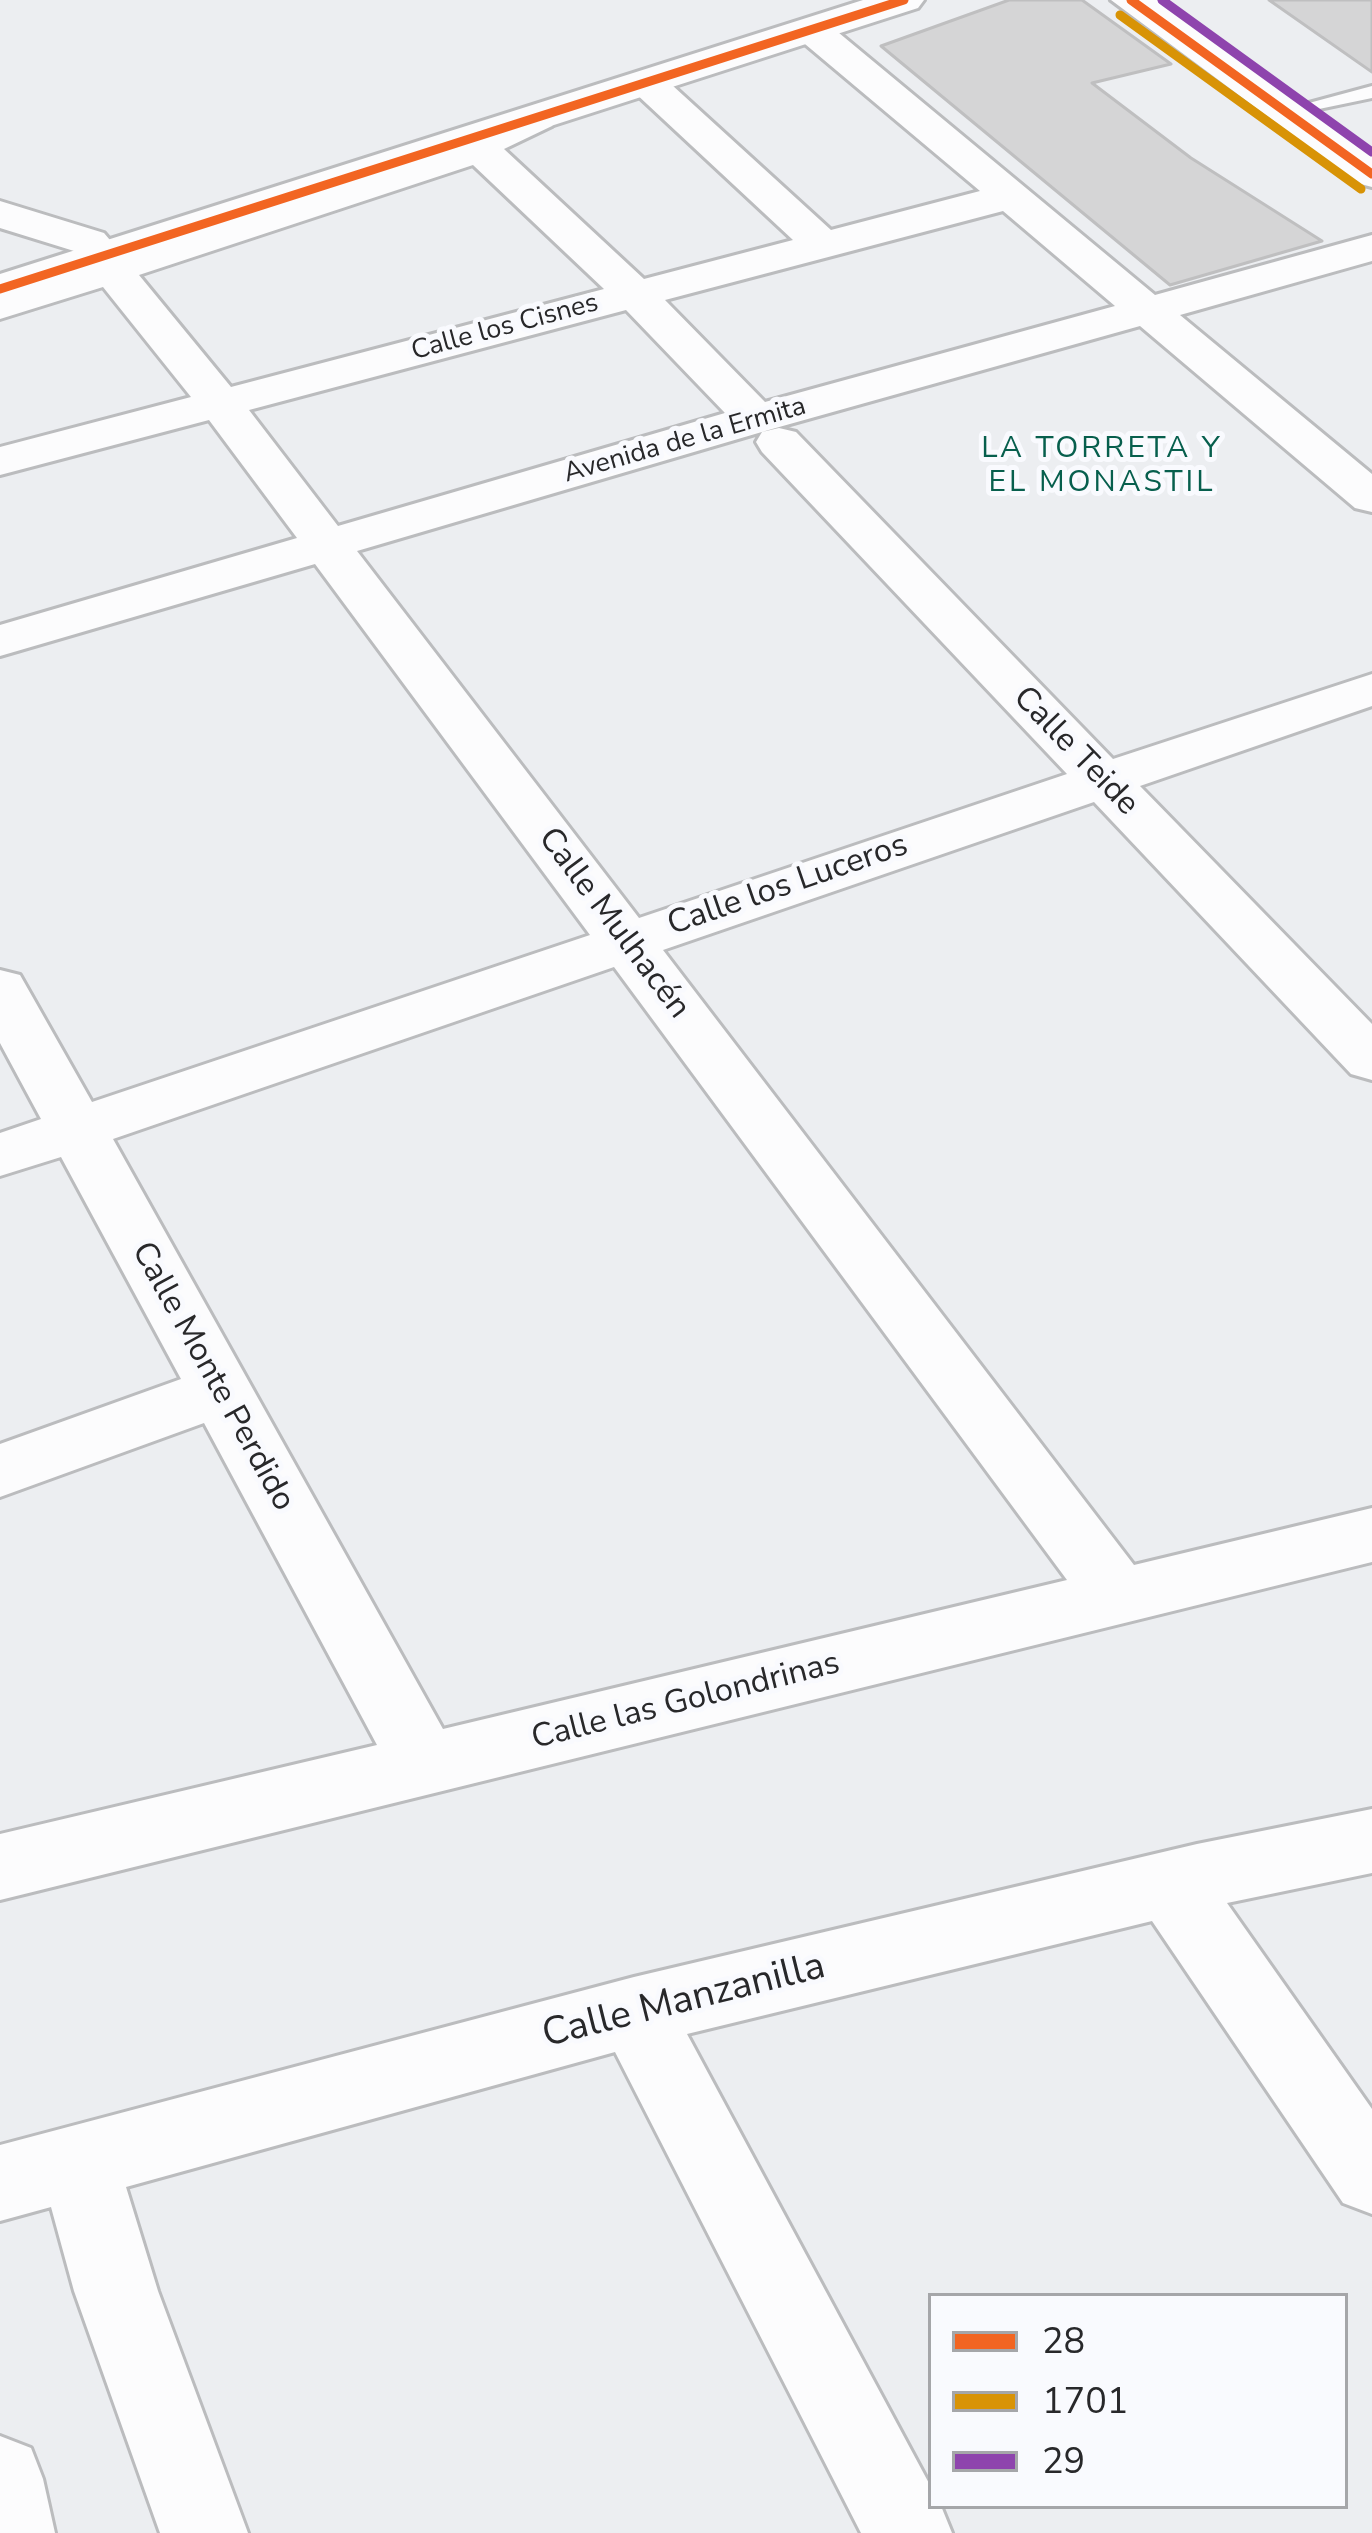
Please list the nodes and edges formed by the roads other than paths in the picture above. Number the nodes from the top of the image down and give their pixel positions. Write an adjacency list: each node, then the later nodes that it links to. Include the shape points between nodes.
1 (844, 0): 17 (street)
2 (904, 0): 5 (street)
3 (1131, 0): 12 (street)
4 (1174, 0): 8 (street)
5 (813, 32): 6 (street); 13 (street)
6 (647, 82): 9 (street); 15 (street)
7 (1372, 92): 8 (lane)
8 (1319, 104): 10 (street)
9 (538, 117): 11 (street); 17 (street)
10 (1372, 141)
11 (478, 147): 17 (street, via 442,164); 21 (street, Calle Teide)
12 (1372, 174)
13 (1010, 196): 15 (street, Calle los Cisnes); 23 (street)
14 (0, 214): 17 (street)
15 (823, 245): 21 (street, Calle los Cisnes)
16 (1372, 248): 23 (street, Avenida de la Ermita)
17 (101, 256): 18 (street); 20 (street); 22 (street); 24 (street, Calle Mulhacén)
18 (0, 272)
19 (1372, 275): 23 (street, Avenida de la Ermita)
20 (0, 289)
21 (634, 294): 24 (street, Calle los Cisnes); 25 (street, Calle Teide)
22 (0, 305)
23 (1161, 321): 25 (street, Avenida de la Ermita); 27 (street)
24 (220, 403): 26 (street, Calle los Cisnes); 28 (street, Calle Mulhacén)
25 (767, 431): 28 (street, Avenida de la Ermita); 32 (street, Calle Teide)
26 (0, 460)
27 (1372, 498)
28 (336, 558): 29 (street, Avenida de la Ermita); 30 (street, Avenida de la Ermita); 33 (street, Calle Mulhacén)
29 (0, 641)
30 (0, 666)
31 (1372, 689): 32 (street, Calle los Luceros)
32 (1100, 779): 33 (street, Calle los Luceros); 35 (street, Calle Teide)
33 (626, 941): 36 (street, Calle los Luceros); 41 (street, Calle Mulhacén)
34 (0, 989): 36 (street, Calle Monte Perdido)
35 (1372, 1060)
36 (76, 1129): 37 (street, Calle los Luceros); 38 (street, Calle Monte Perdido)
37 (0, 1154)
38 (220, 1390): 39 (street); 42 (street, Calle Monte Perdido)
39 (0, 1472)
40 (1372, 1535): 41 (street, Calle las Golondrinas)
41 (1119, 1597): 42 (street, Calle las Golondrinas)
42 (425, 1765): 44 (street, Calle las Golondrinas)
43 (1372, 1841): 45 (street, Calle Manzanilla)
44 (0, 1868)
45 (1171, 1883): 46 (street, Calle Manzanilla); 48 (street)
46 (634, 2012): 47 (street, Calle Manzanilla); 52 (street)
47 (39, 2172): 51 (street, via 116,2291)
48 (1372, 2176)
49 (0, 2479): 50 (street)
50 (10, 2533)
51 (204, 2533)
52 (908, 2533)

